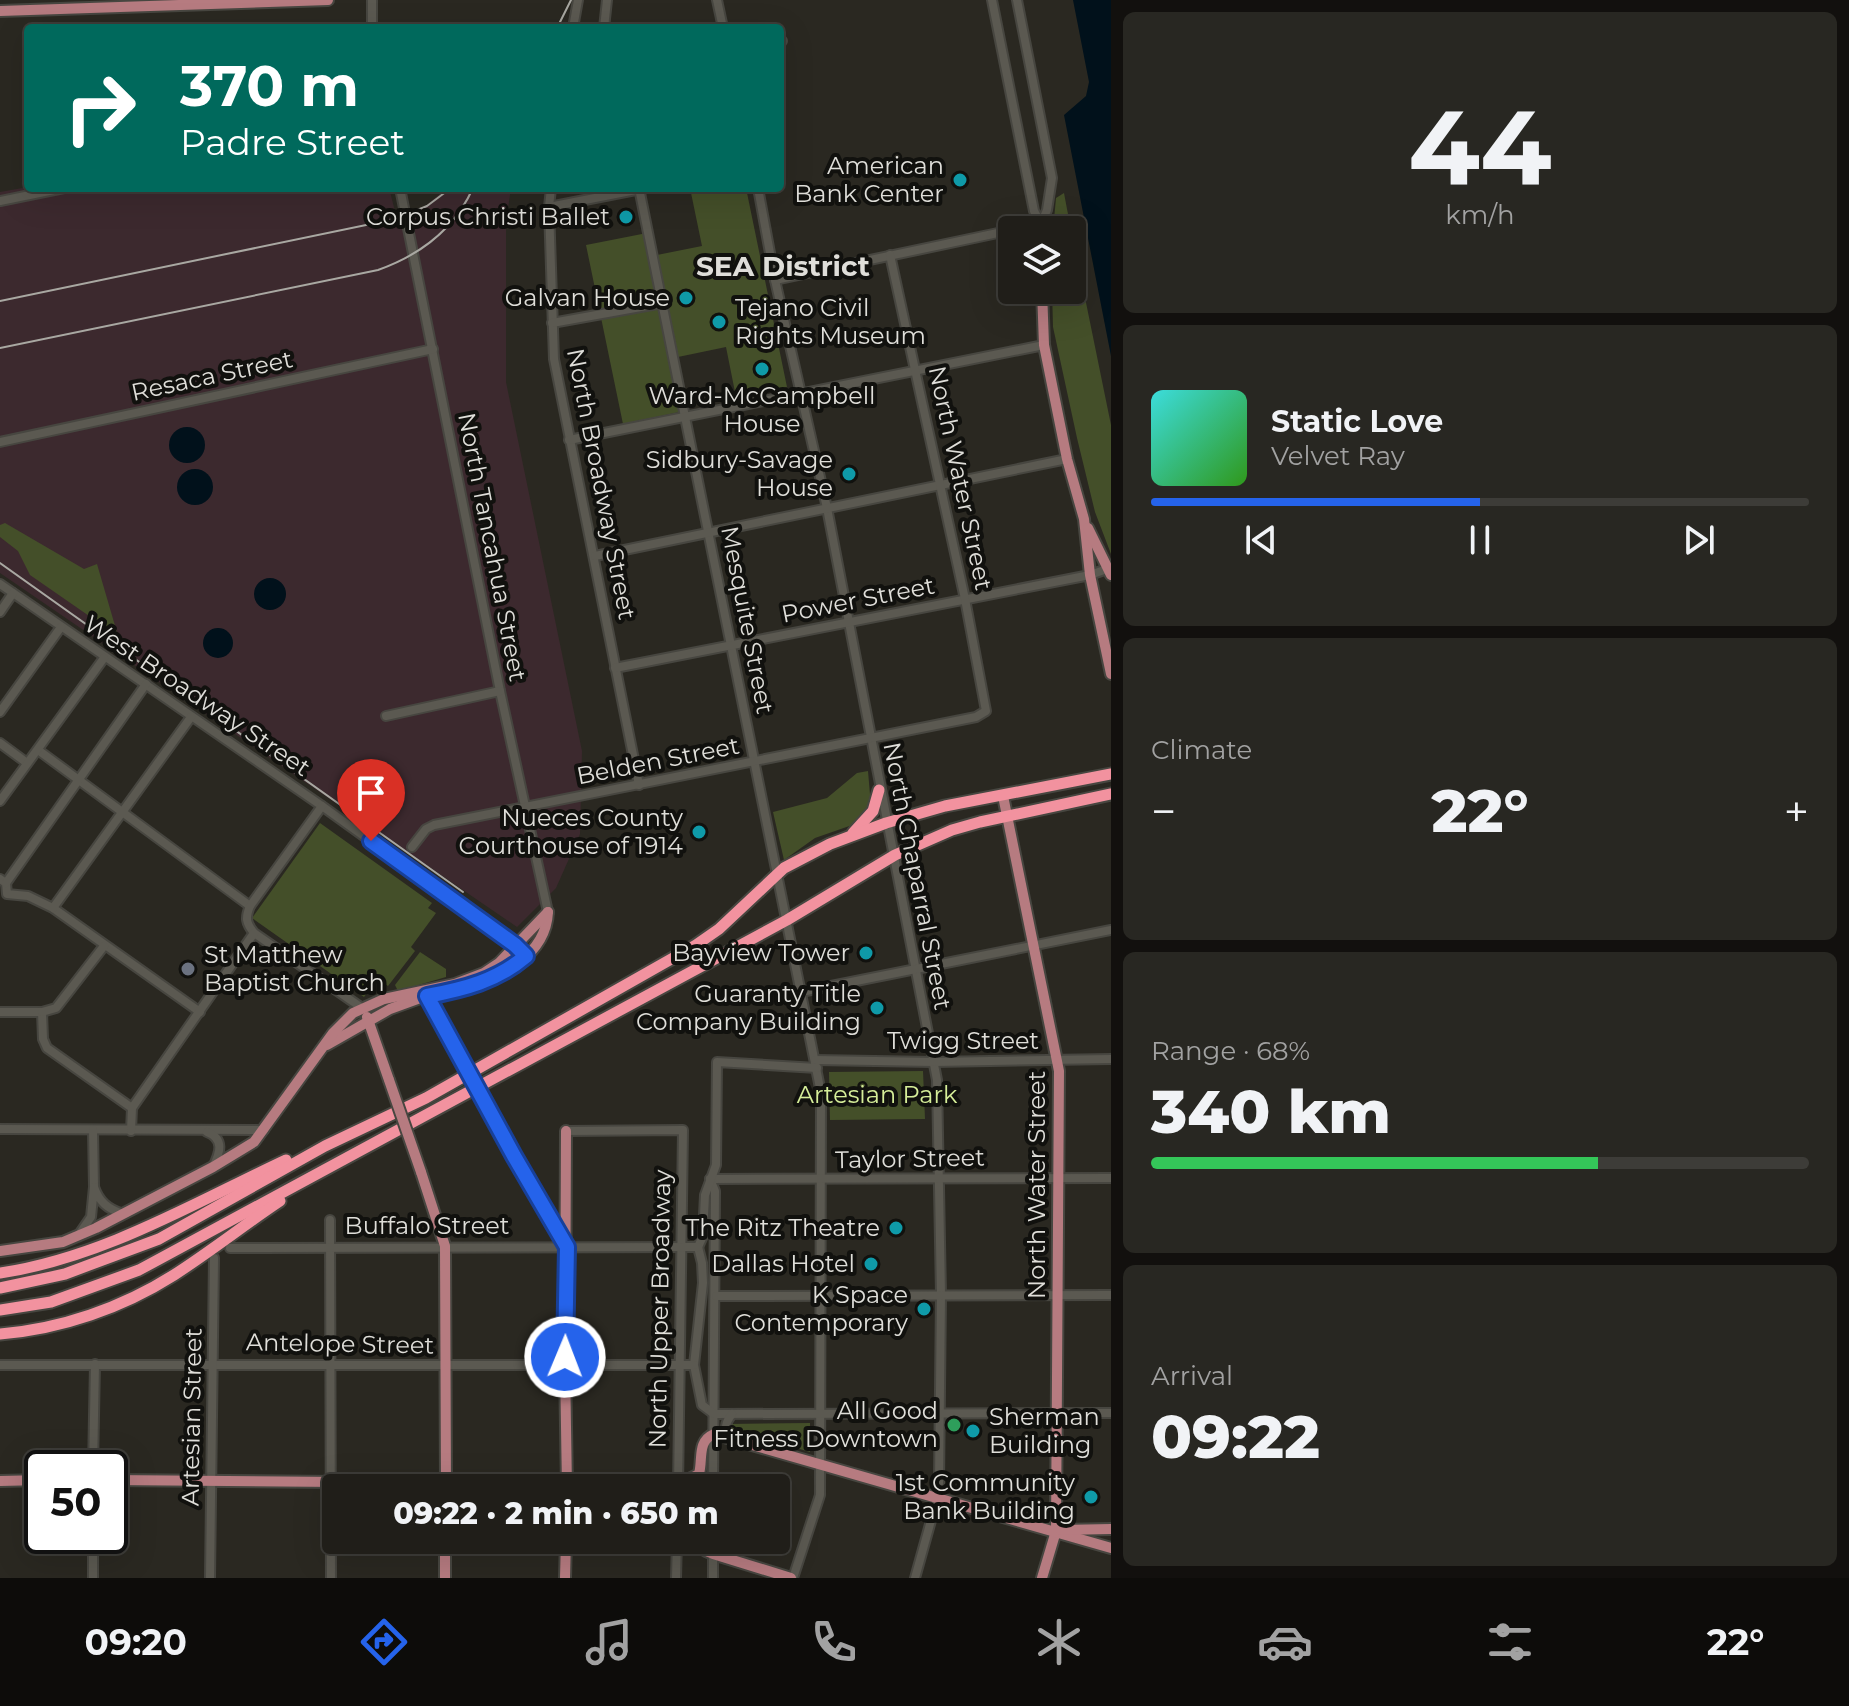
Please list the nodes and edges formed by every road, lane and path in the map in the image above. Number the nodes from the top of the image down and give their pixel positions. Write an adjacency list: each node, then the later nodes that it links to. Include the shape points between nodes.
1 (328, 0): 8 (main road)
2 (372, 0): 9 (street)
3 (578, 0): 10 (street)
4 (607, 0): 11 (street)
5 (717, 0): 12 (street)
6 (992, 0): 21 (street)
7 (1017, 0): 22 (street, via 1052,178)
8 (0, 11)
9 (372, 24)
10 (574, 24)
11 (604, 24)
12 (722, 24)
13 (44, 192): 19 (street)
14 (401, 192): 30 (street, North Tancahua Street)
15 (551, 192): 20 (street, North Broadway Street)
16 (622, 192): 20 (street)
17 (642, 192): 26 (street, Mesquite Street)
18 (759, 192): 25 (street, North Chaparral Street)
19 (0, 201)
20 (549, 207): 28 (street, North Broadway Street)
21 (1036, 216)
22 (1045, 216)
23 (998, 233): 24 (street)
24 (890, 255): 25 (street); 31 (street, North Water Street)
25 (775, 280): 32 (street, North Chaparral Street)
26 (663, 303): 28 (street); 33 (street, Mesquite Street)
27 (1043, 304): 29 (main road)
28 (552, 323): 34 (street, North Broadway Street)
29 (1044, 345): 31 (street); 36 (main road)
30 (433, 349): 35 (street, Resaca Street); 55 (street, North Tancahua Street)
31 (916, 369): 32 (street); 37 (street, North Water Street)
32 (799, 393): 33 (street); 38 (street, North Chaparral Street)
33 (685, 416): 34 (street); 40 (street, Mesquite Street)
34 (569, 440): 41 (street, North Broadway Street)
35 (0, 442)
36 (1067, 459): 37 (street); 39 (main road)
37 (940, 485): 38 (street); 46 (street, North Water Street)
38 (827, 508): 40 (street); 48 (street, North Chaparral Street)
39 (1084, 519): 42 (main road); 43 (main road)
40 (709, 532): 41 (street); 50 (street, Mesquite Street)
41 (595, 556): 52 (street, North Broadway Street)
42 (1109, 572): 43 (street, Power Street)
43 (1090, 575): 46 (street, Power Street); 53 (main road)
44 (0, 584): 45 (street, West Broadway Street)
45 (13, 593): 47 (street); 49 (street, West Broadway Street)
46 (965, 599): 48 (street, Power Street); 56 (street, North Water Street)
47 (0, 612)
48 (848, 624): 50 (street, Power Street); 60 (street, North Chaparral Street)
49 (61, 627): 51 (street, West Broadway Street); 57 (street)
50 (731, 646): 52 (street, Power Street); 63 (street, Mesquite Street)
51 (104, 658): 54 (street, West Broadway Street); 62 (street)
52 (615, 668): 67 (street, North Broadway Street)
53 (1111, 674)
54 (146, 684): 59 (street, West Broadway Street); 66 (street)
55 (500, 691): 58 (street); 73 (street, North Tancahua Street)
56 (986, 711): 60 (street, Belden Street)
57 (0, 712)
58 (386, 716)
59 (191, 717): 72 (street, West Broadway Street); 74 (street)
60 (869, 738): 63 (street, Belden Street); 68 (street, North Chaparral Street)
61 (0, 743): 64 (street)
62 (38, 750): 64 (street); 66 (street)
63 (755, 762): 67 (street, Belden Street); 80 (street, Mesquite Street)
64 (27, 763): 71 (street)
65 (1111, 774): 70 (highway)
66 (79, 780): 74 (street); 81 (street)
67 (639, 785): 73 (street, Belden Street)
68 (879, 790): 76 (street, North Chaparral Street); 77 (highway, via 873,811)
69 (1111, 795): 75 (highway)
70 (1003, 796): 75 (main road, North Water Street); 76 (highway)
71 (0, 801)
72 (322, 806): 83 (street); 89 (street, West Broadway Street)
73 (525, 809): 78 (street, Belden Street, via 434,825); 85 (street, North Tancahua Street)
74 (122, 813): 83 (street); 84 (street)
75 (1007, 817): 79 (highway, via 952,830); 90 (main road, North Water Street)
76 (886, 823): 77 (highway); 79 (street, North Chaparral Street)
77 (850, 836): 80 (highway)
78 (412, 847)
79 (895, 855): 86 (highway); 93 (street, North Chaparral Street)
80 (780, 873): 86 (street, Mesquite Street); 113 (highway, via 696,945 426,1098)
81 (3, 881): 82 (street)
82 (3, 894): 84 (street, via 28,896)
83 (250, 906): 88 (street, via 247,924)
84 (53, 908): 91 (street)
85 (548, 912): 89 (main road); 92 (main road, via 544,936)
86 (787, 920): 94 (street, Mesquite Street); 114 (highway)
87 (1111, 930): 90 (street)
88 (254, 933): 96 (street); 99 (street)
89 (515, 945): 92 (street, West Broadway Street); 95 (main road, via 484,973)
90 (1032, 945): 93 (street); 103 (main road, North Water Street)
91 (104, 946): 98 (street, via 56,1008); 99 (street)
92 (526, 956): 95 (main road, via 489,979)
93 (916, 968): 94 (street); 104 (street, North Chaparral Street)
94 (801, 992): 105 (street, Mesquite Street)
95 (426, 994): 96 (main road, via 384,999); 100 (main road); 127 (main road, bridge)
96 (362, 1008): 100 (main road); 101 (main road)
97 (0, 1012): 98 (street)
98 (42, 1012): 106 (street, via 47,1048)
99 (200, 1012): 106 (street)
100 (369, 1020): 101 (main road); 126 (main road, bridge)
101 (322, 1048): 109 (main road)
102 (1111, 1059): 103 (street, Twigg Street)
103 (1057, 1060): 104 (street, Twigg Street); 117 (main road, North Water Street)
104 (934, 1062): 105 (street, Twigg Street); 116 (street, North Chaparral Street)
105 (816, 1064): 119 (street, Twigg Street, via 717,1062 716,1165); 120 (street, Mesquite Street)
106 (132, 1108): 110 (street)
107 (0, 1129): 108 (street)
108 (93, 1130): 110 (street); 121 (street)
109 (264, 1130): 111 (street); 115 (main road)
110 (131, 1131): 111 (street)
111 (203, 1131): 115 (street, via 219,1141)
112 (566, 1131): 127 (main road); 128 (street, North Upper Broadway, via 683,1130)
113 (325, 1146): 133 (highway, via 99,1247); 134 (highway, via 159,1239 65,1274)
114 (344, 1160): 140 (highway, via 139,1270 51,1302); 141 (highway, via 134,1298 37,1330)
115 (213, 1167): 122 (main road)
116 (938, 1178): 117 (street, Taylor Street); 120 (street, Taylor Street); 135 (street, North Chaparral Street)
117 (1059, 1178): 118 (street, Taylor Street); 136 (main road, North Water Street)
118 (1111, 1178)
119 (710, 1179): 120 (street, Taylor Street); 129 (street); 138 (street, via 715,1191)
120 (821, 1180): 139 (street, Mesquite Street)
121 (94, 1187): 122 (street, via 106,1206); 124 (street, via 91,1217)
122 (123, 1214): 124 (main road)
123 (330, 1220): 125 (street)
124 (78, 1236): 131 (main road)
125 (330, 1246): 126 (street, Buffalo Street); 130 (street, Buffalo Street); 146 (street)
126 (445, 1246): 127 (street, Buffalo Street); 147 (main road)
127 (567, 1247): 128 (street, Buffalo Street); 148 (main road)
128 (681, 1247): 129 (street, Buffalo Street); 144 (street, North Upper Broadway)
129 (698, 1247): 149 (street, via 703,1283)
130 (230, 1248)
131 (0, 1251)
132 (214, 1258): 142 (street, Artesian Street)
133 (0, 1273)
134 (0, 1288)
135 (941, 1295): 136 (street); 139 (street); 150 (street, North Chaparral Street)
136 (1058, 1295): 137 (street); 151 (main road, North Water Street)
137 (1111, 1295)
138 (716, 1296): 139 (street); 153 (street)
139 (821, 1296): 155 (street, Mesquite Street)
140 (0, 1310)
141 (0, 1334)
142 (214, 1363): 143 (street, Antelope Street); 146 (street, Antelope Street); 168 (street, Artesian Street)
143 (95, 1364): 145 (street, Antelope Street); 158 (street)
144 (679, 1364): 148 (street, Antelope Street); 149 (street, Antelope Street); 163 (street, North Upper Broadway)
145 (0, 1365)
146 (330, 1365): 147 (street, Antelope Street); 160 (street)
147 (446, 1365): 148 (street, Antelope Street); 161 (main road)
148 (565, 1365): 162 (main road)
149 (694, 1365): 153 (street, via 702,1405)
150 (940, 1413): 151 (street); 155 (street); 171 (street, North Chaparral Street)
151 (1057, 1413): 152 (street); 173 (main road, North Water Street)
152 (1111, 1413)
153 (714, 1414): 154 (street); 156 (street)
154 (732, 1414): 155 (street); 157 (street, via 725,1429)
155 (820, 1415): 159 (street, Mesquite Street)
156 (714, 1434): 157 (main road); 164 (main road, via 702,1446); 165 (street)
157 (730, 1438): 159 (main road)
158 (93, 1450)
159 (820, 1464): 171 (main road); 188 (street, Mesquite Street, via 820,1495)
160 (329, 1474)
161 (446, 1474)
162 (568, 1474)
163 (680, 1474)
164 (699, 1474)
165 (713, 1474)
166 (24, 1480): 169 (main road)
167 (128, 1480): 168 (main road)
168 (211, 1480): 170 (main road); 182 (street, Artesian Street)
169 (0, 1481)
170 (322, 1481)
171 (937, 1499): 173 (main road); 189 (street, North Chaparral Street)
172 (1111, 1529): 173 (main road)
173 (1056, 1531): 174 (main road); 190 (main road, North Water Street)
174 (1111, 1548)
175 (93, 1554): 181 (street)
176 (331, 1554): 183 (street)
177 (445, 1554): 184 (main road)
178 (566, 1554): 185 (main road)
179 (677, 1554): 186 (street)
180 (713, 1554): 187 (street); 188 (main road)
181 (93, 1578)
182 (210, 1578)
183 (331, 1578)
184 (445, 1578)
185 (565, 1578)
186 (676, 1578)
187 (713, 1578)
188 (792, 1578)
189 (915, 1578)
190 (1042, 1578)

